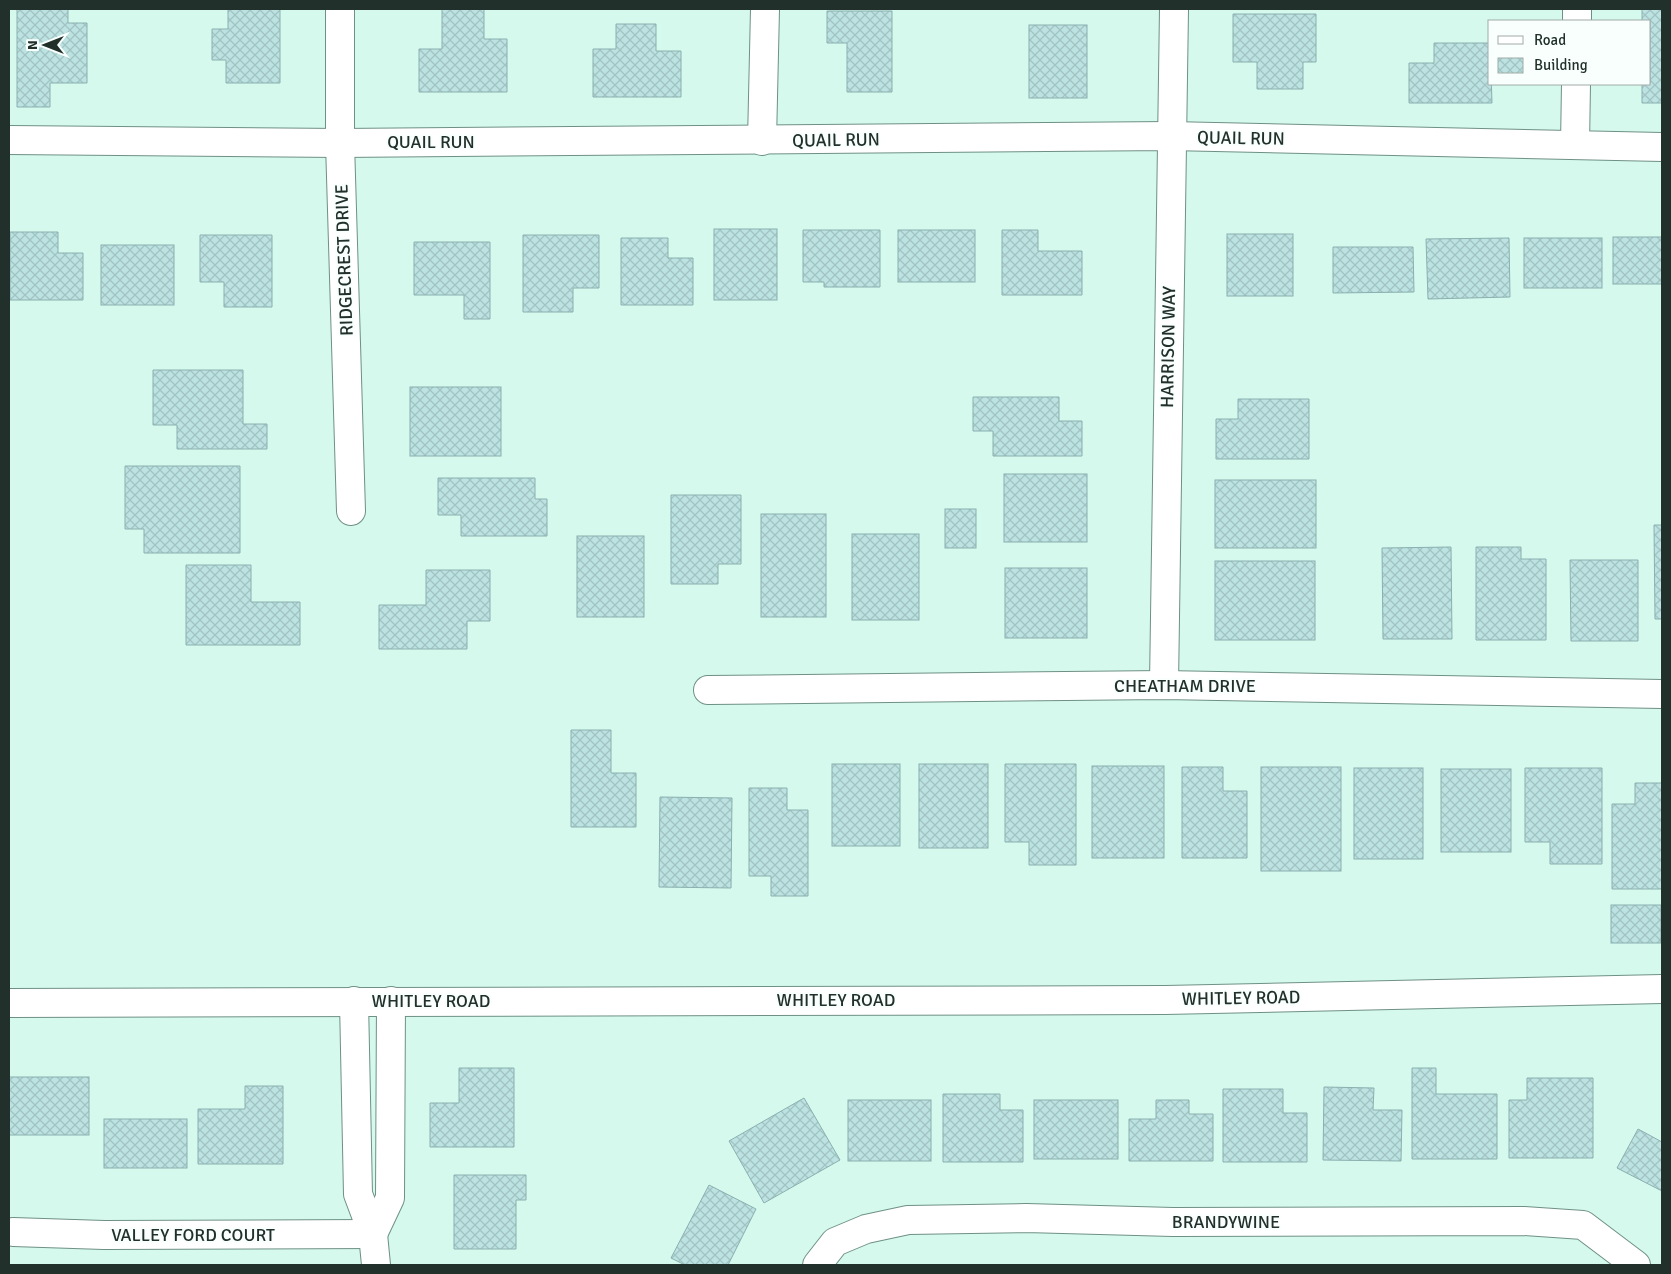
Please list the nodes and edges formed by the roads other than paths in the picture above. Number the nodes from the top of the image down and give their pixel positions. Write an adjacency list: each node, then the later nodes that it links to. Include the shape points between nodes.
1 (340, 9): 8 (street, RIDGECREST DRIVE)
2 (765, 9): 7 (street)
3 (1174, 9): 5 (street, HARRISON WAY)
4 (1576, 85): 9 (street)
5 (1170, 136): 7 (street, QUAIL RUN); 9 (street, QUAIL RUN); 12 (street, HARRISON WAY)
6 (9, 140): 8 (street, QUAIL RUN)
7 (762, 141): 8 (street, QUAIL RUN)
8 (340, 143): 11 (street, RIDGECREST DRIVE)
9 (1575, 145): 10 (street, QUAIL RUN)
10 (1662, 147)
11 (351, 511)
12 (1164, 685): 13 (street, CHEATHAM DRIVE); 14 (street, CHEATHAM DRIVE)
13 (708, 690)
14 (1662, 694)
15 (1662, 989): 17 (street, WHITLEY ROAD, via 1165,1000)
16 (354, 1001): 17 (street, WHITLEY ROAD); 18 (street, WHITLEY ROAD); 20 (street, via 358,1194)
17 (392, 1001): 20 (street, via 390,1198)
18 (9, 1003)
19 (13, 1232): 20 (street, VALLEY FORD COURT)
20 (373, 1234): 21 (street)
21 (376, 1265)
22 (817, 1265): 23 (street, BRANDYWINE, via 835,1242 874,1227 908,1220 1026,1218 1173,1222 1524,1221 1583,1225)
23 (1636, 1265)

